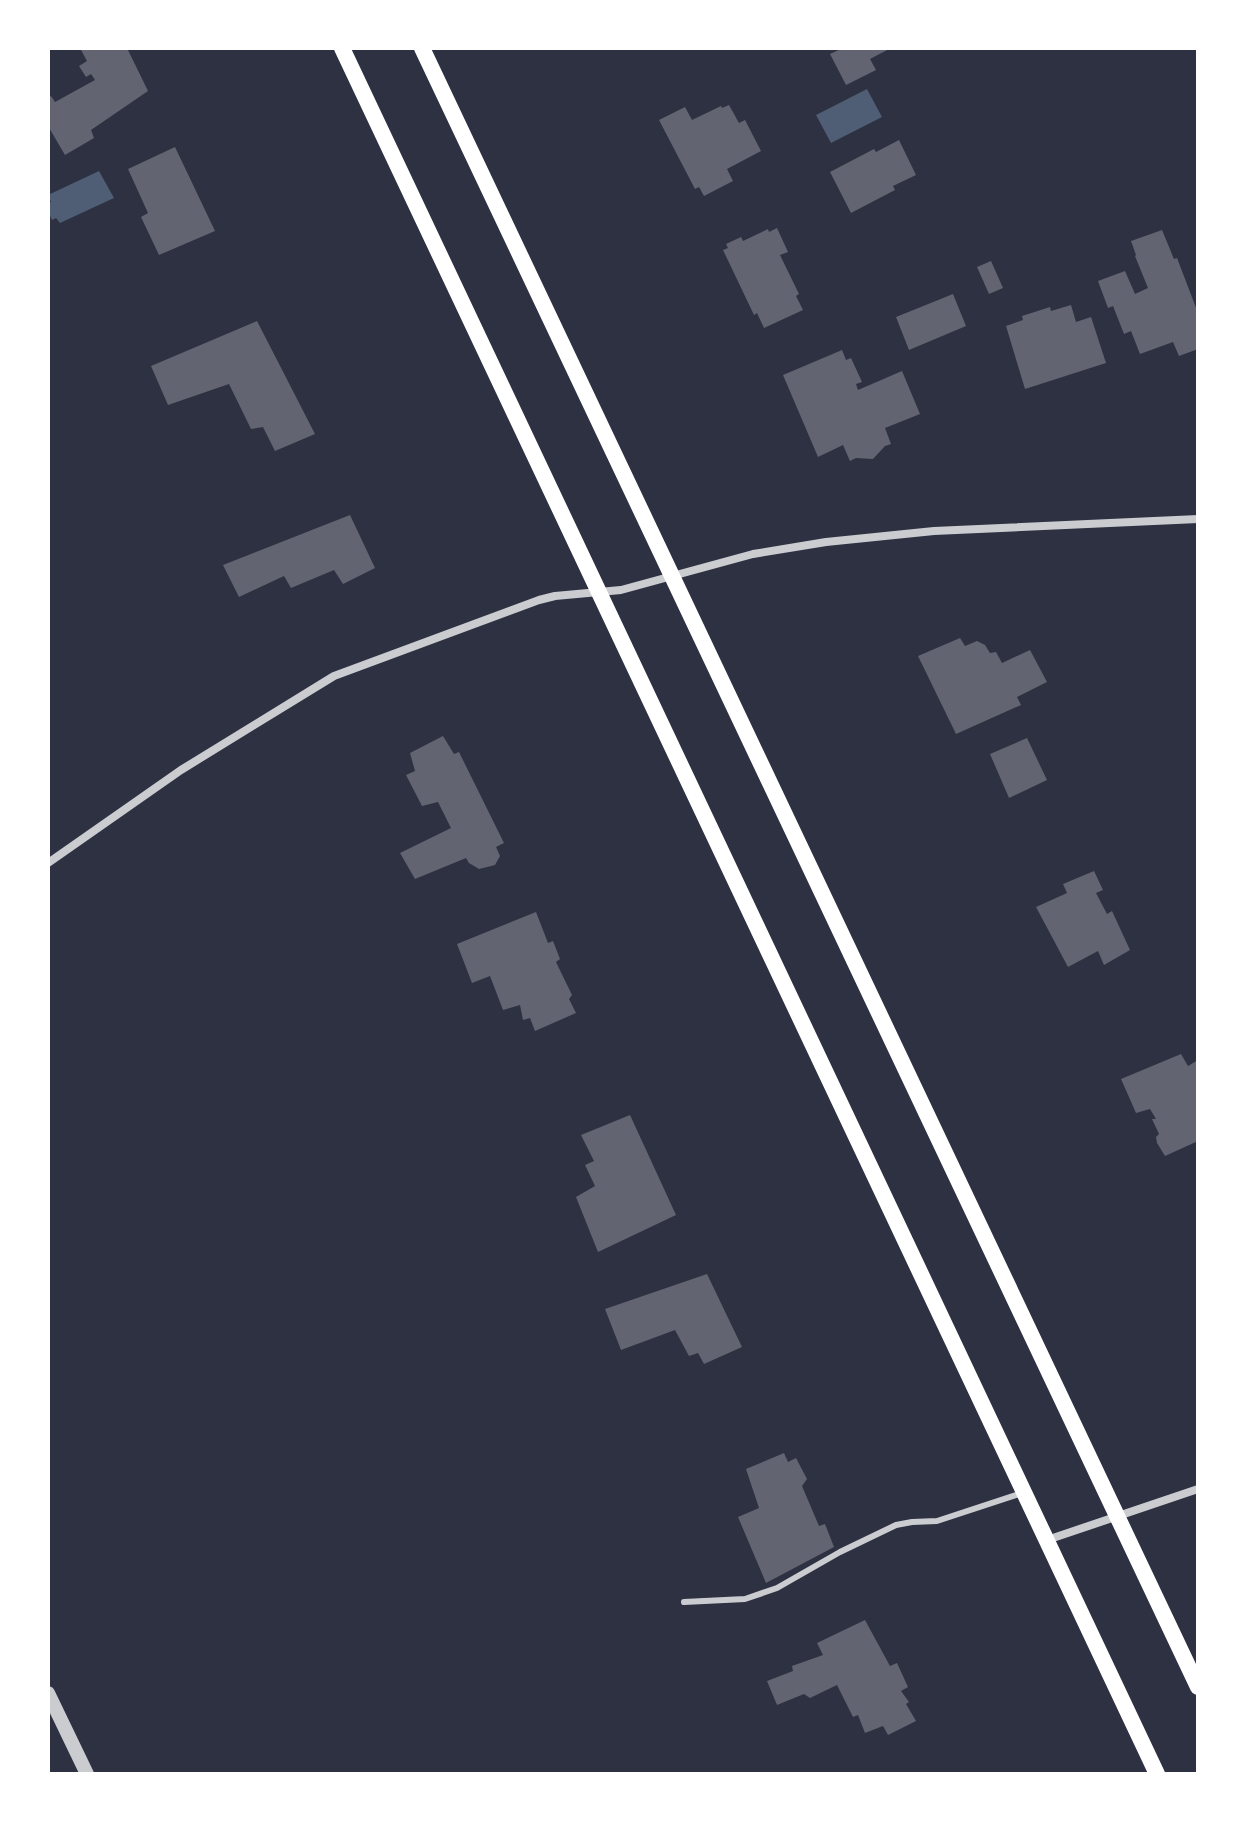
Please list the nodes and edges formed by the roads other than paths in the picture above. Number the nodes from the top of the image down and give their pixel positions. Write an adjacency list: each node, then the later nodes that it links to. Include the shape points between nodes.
1 (342, 48): 5 (main road)
2 (422, 48): 4 (main road)
3 (1198, 519): 4 (street, via 934,531 826,542 753,554)
4 (672, 577): 5 (street); 9 (main road)
5 (599, 591): 6 (street, via 539,600 334,676 181,770); 8 (main road)
6 (48, 863)
7 (1198, 1489): 9 (street)
8 (1024, 1492): 10 (main road); 11 (lane, via 937,1521 896,1525 777,1588 745,1599)
9 (1116, 1515): 10 (street); 12 (main road)
10 (1046, 1540): 15 (main road)
11 (684, 1602)
12 (1198, 1687)
13 (48, 1693): 14 (street)
14 (87, 1774)
15 (1157, 1774)

